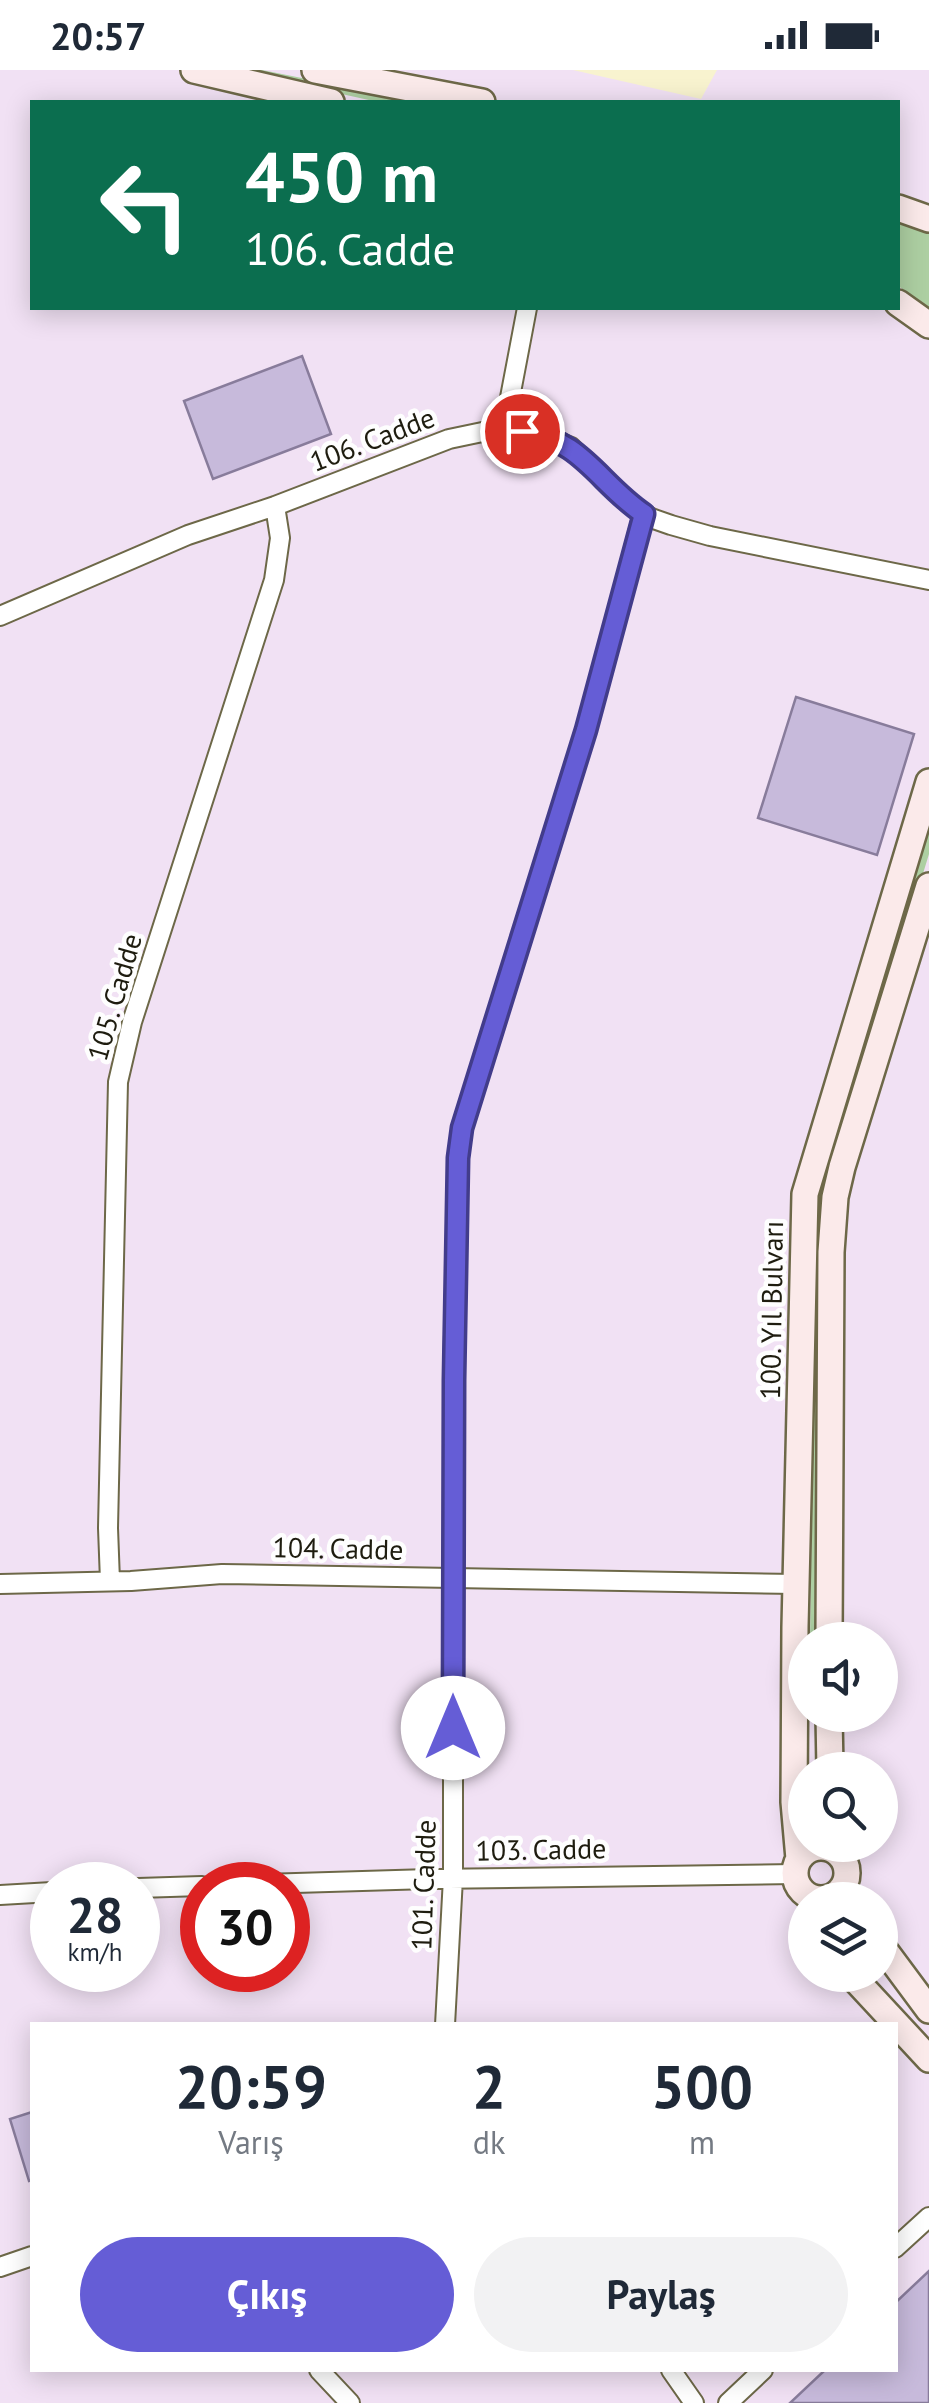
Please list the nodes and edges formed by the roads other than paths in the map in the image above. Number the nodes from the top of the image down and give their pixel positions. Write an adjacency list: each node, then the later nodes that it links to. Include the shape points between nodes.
1 (194, 70): 3 (main road)
2 (316, 70): 4 (main road)
3 (322, 100)
4 (472, 100)
5 (900, 209): 6 (main road)
6 (929, 218)
7 (900, 303): 9 (main road)
8 (527, 310): 10 (street)
9 (929, 325)
10 (504, 429): 11 (street, 106. Cadde, via 449,439); 12 (street, 106. Cadde, via 571,447)
11 (274, 506): 14 (street, 106. Cadde, via 188,535); 18 (street, 105. Cadde, via 280,538 274,580 118,1082)
12 (644, 514): 13 (street, 106. Cadde, via 710,536); 17 (street, 101. Cadde, via 586,730 462,1128)
13 (929, 580)
14 (0, 616)
15 (929, 782): 20 (main road, 100. Yıl Bulvarı, via 804,1194)
16 (929, 886): 21 (main road, via 836,1197)
17 (452, 1578): 18 (street, 104. Cadde, via 222,1574); 20 (street, 104. Cadde); 22 (street, 101. Cadde)
18 (110, 1581): 19 (street, 104. Cadde)
19 (0, 1584)
20 (796, 1584): 24 (main road, 100. Yıl Bulvarı)
21 (828, 1622)
22 (454, 1878): 23 (street, 103. Cadde); 25 (street, 103. Cadde); 31 (street, 101. Cadde)
23 (310, 1882)
24 (800, 1882)
25 (788, 1883)
26 (30, 1893): 27 (street)
27 (0, 1894)
28 (898, 1968): 30 (main road)
29 (867, 1992): 32 (main road)
30 (929, 2010)
31 (445, 2022)
32 (895, 2022)
33 (898, 2026): 34 (main road)
34 (929, 2059)
35 (929, 2217): 36 (street)
36 (898, 2245)
37 (30, 2257): 38 (street)
38 (0, 2267)
39 (321, 2372): 42 (street)
40 (672, 2372): 43 (street)
41 (761, 2372): 44 (street)
42 (350, 2403)
43 (694, 2403)
44 (728, 2403)

